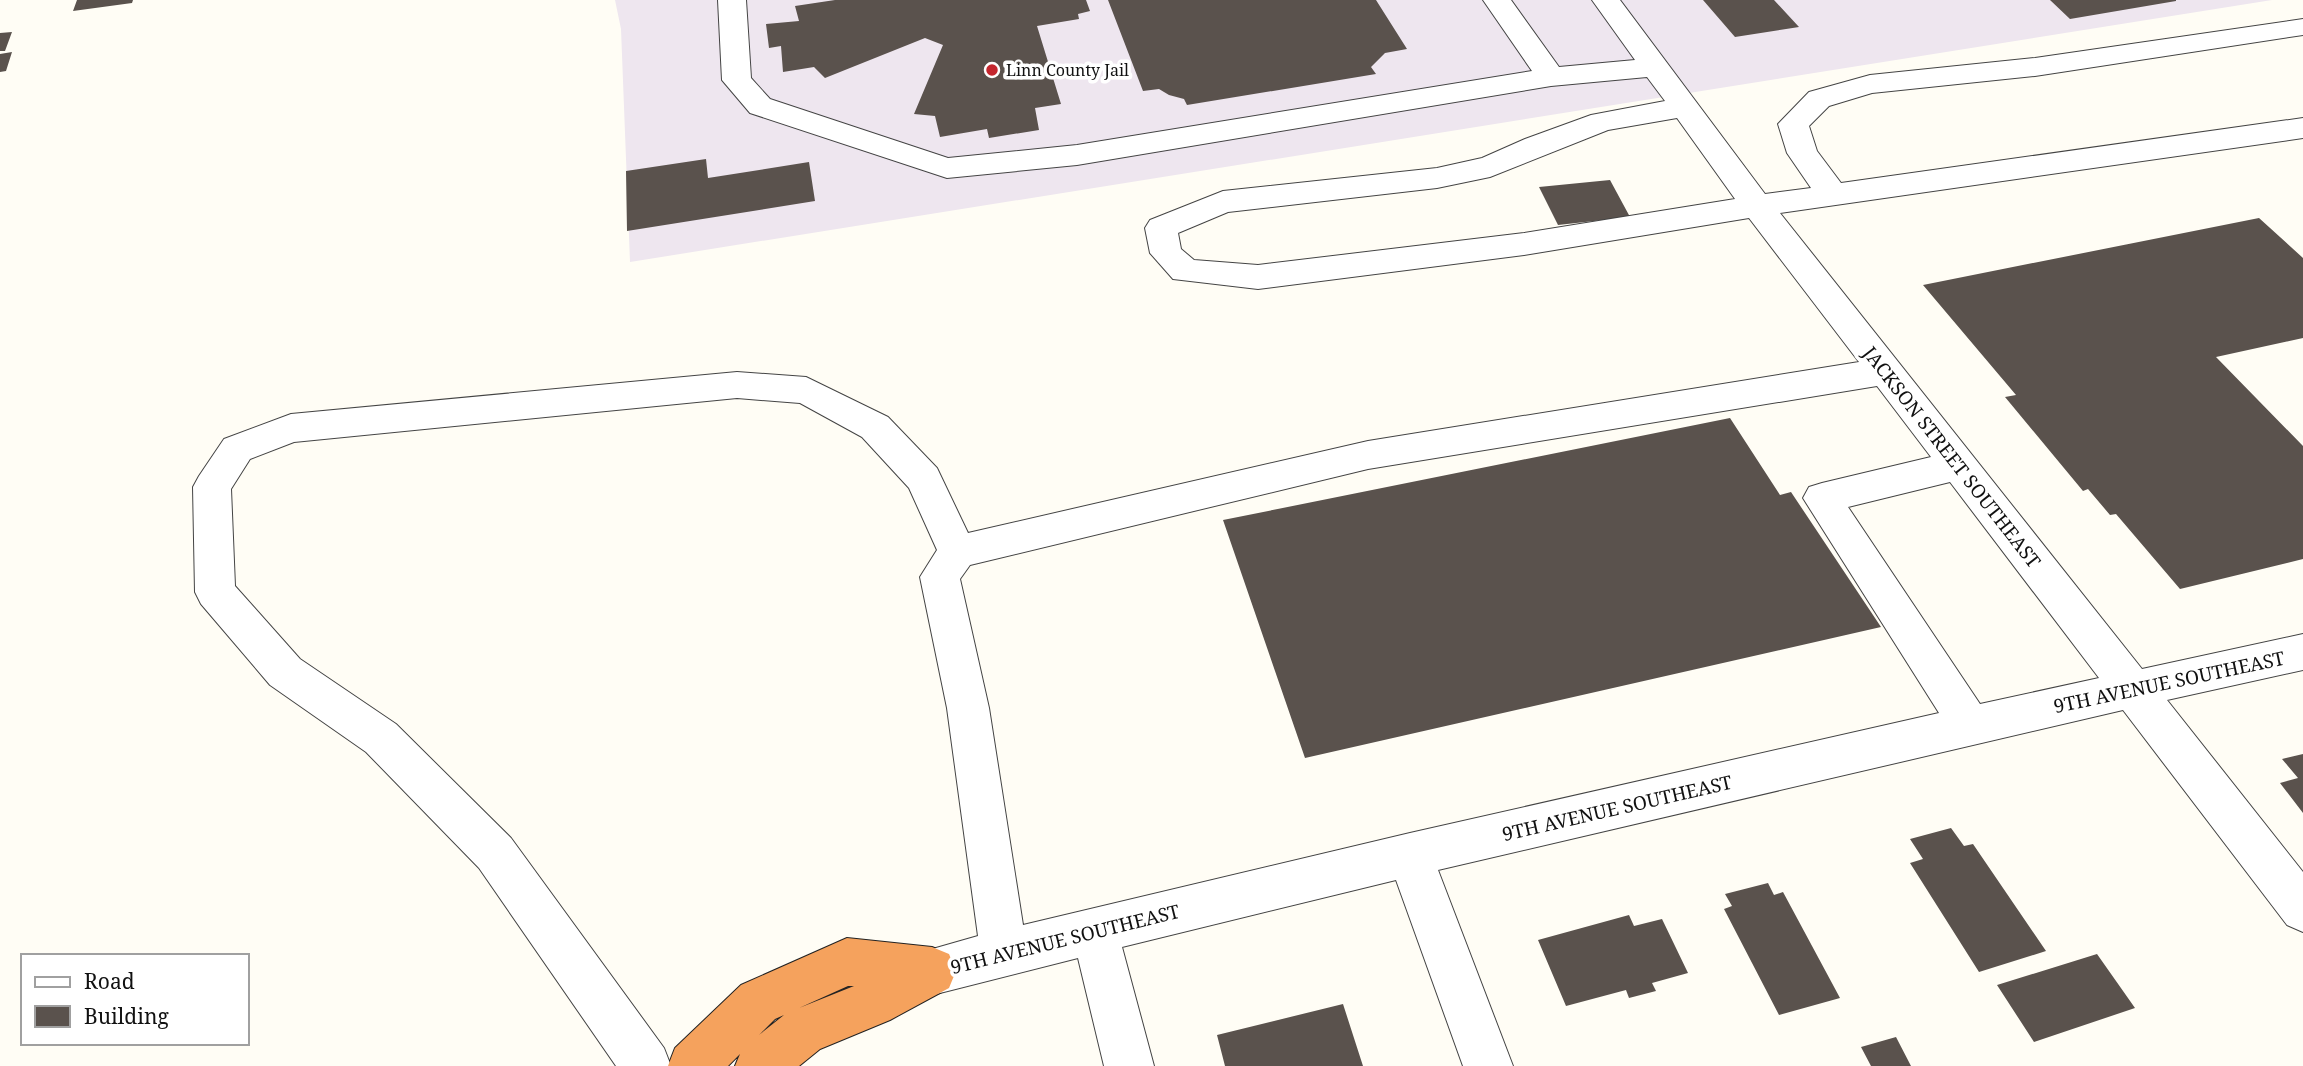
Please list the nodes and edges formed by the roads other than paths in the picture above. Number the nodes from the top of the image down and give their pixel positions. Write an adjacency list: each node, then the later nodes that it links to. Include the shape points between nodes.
1 (732, 0): 6 (street, via 737,80 760,106 947,168 1077,155)
2 (1497, 0): 6 (street)
3 (1606, 0): 5 (street, JACKSON STREET SOUTHEAST)
4 (2303, 27): 9 (street, via 2035,67 1870,84 1819,99 1793,124 1802,153)
5 (1655, 67): 6 (street); 7 (street, JACKSON STREET SOUTHEAST)
6 (1551, 77)
7 (1684, 107): 10 (street, JACKSON STREET SOUTHEAST); 10 (street, via 1602,122 1490,167 1437,178 1223,202 1161,228 1166,253 1185,271 1258,277 1524,244)
8 (2303, 128): 9 (street)
9 (1833, 195): 10 (street)
10 (1757, 205): 11 (street, JACKSON STREET SOUTHEAST)
11 (1885, 371): 12 (street, JACKSON STREET SOUTHEAST); 13 (street, via 1368,455)
12 (1959, 465): 15 (street, JACKSON STREET SOUTHEAST); 16 (street, via 1822,498)
13 (957, 552): 20 (street, via 940,578 968,708); 22 (street, via 925,479 875,428 806,390 737,385 291,428 237,449 212,487 215,592 285,673 381,738 495,853)
14 (2303, 652): 15 (street, 9TH AVENUE SOUTHEAST)
15 (2132, 689): 16 (street, 9TH AVENUE SOUTHEAST); 18 (street, JACKSON STREET SOUTHEAST)
16 (1971, 727): 17 (street, 9TH AVENUE SOUTHEAST)
17 (1409, 855): 19 (street, 9TH AVENUE SOUTHEAST); 26 (street)
18 (2303, 909)
19 (1095, 932): 20 (street, 9TH AVENUE SOUTHEAST); 25 (street)
20 (1004, 953): 21 (street, 9TH AVENUE SOUTHEAST)
21 (932, 971): 23 (highway, via 847,962 758,1002); 24 (highway, via 873,1003 803,1031)
22 (646, 1066)
23 (693, 1066)
24 (760, 1066)
25 (1129, 1066)
26 (1488, 1066)

